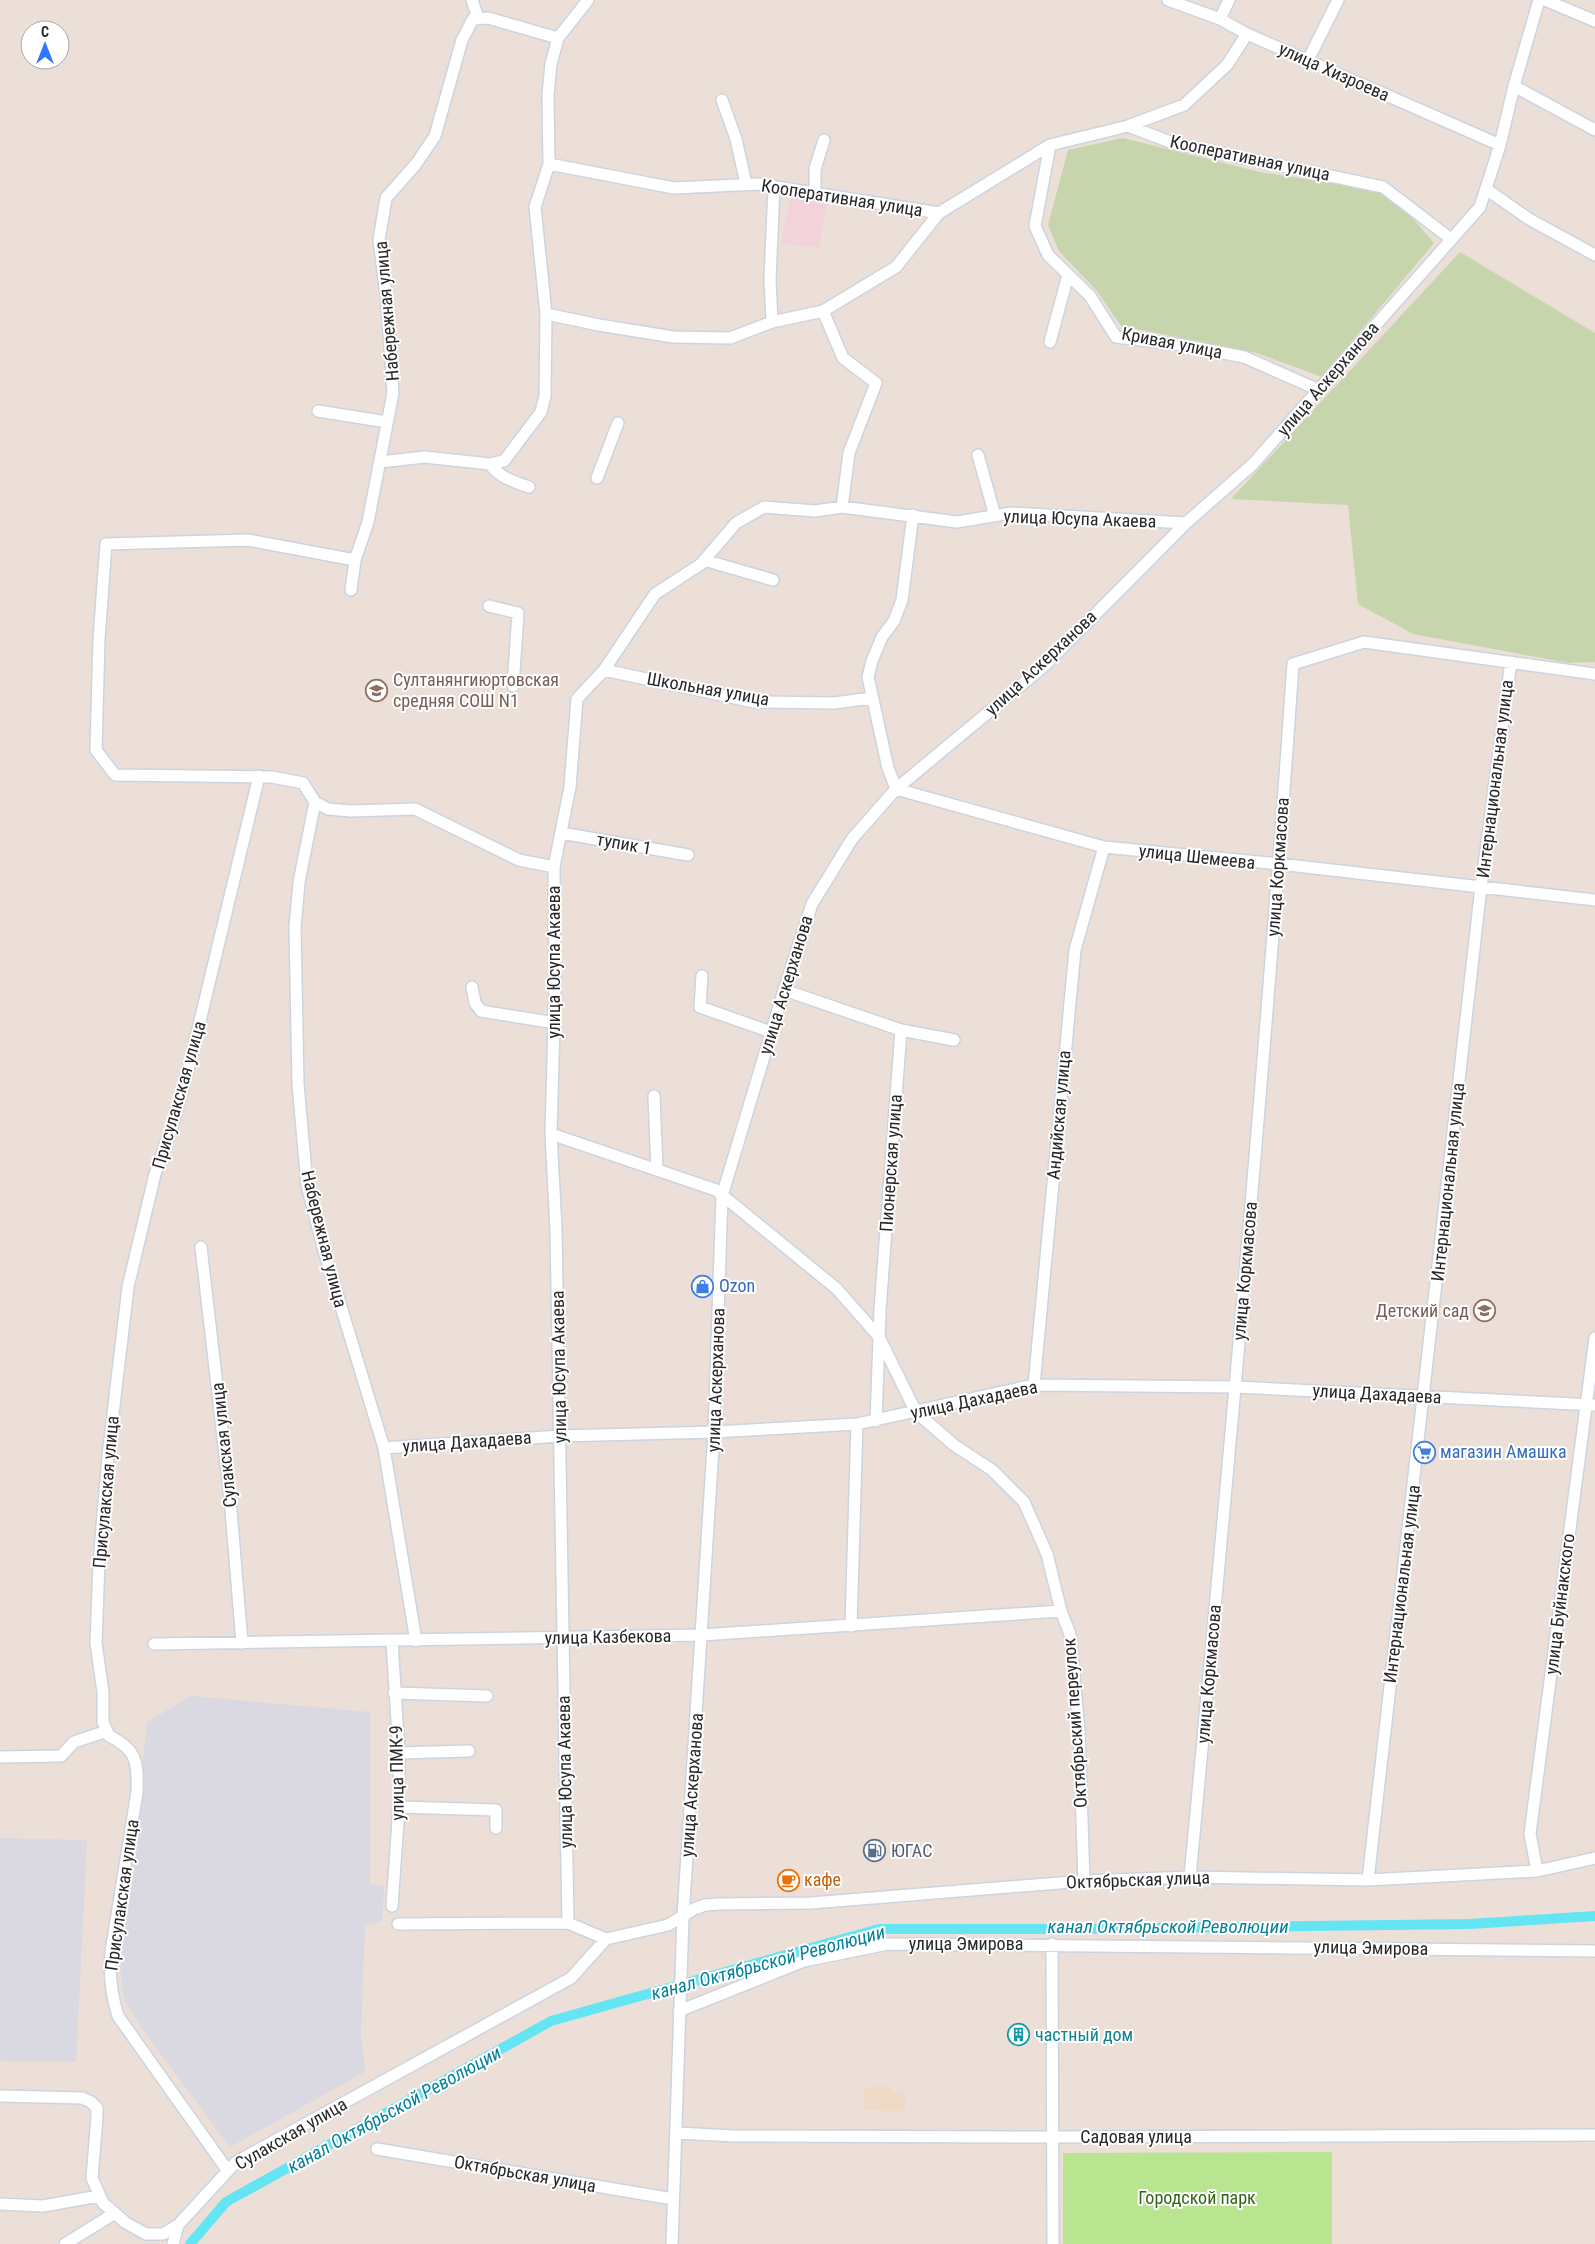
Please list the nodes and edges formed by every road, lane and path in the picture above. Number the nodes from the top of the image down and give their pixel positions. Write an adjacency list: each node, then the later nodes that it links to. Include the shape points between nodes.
1 (472, 0): 8 (street)
2 (588, 0): 12 (street)
3 (1168, 0): 9 (street, улица Хизроева)
4 (1229, 0): 9 (street)
5 (1338, 0): 13 (street)
6 (1539, 0): 14 (street, улица Аскерханова)
7 (1545, 0): 10 (street)
8 (478, 18): 12 (street); 36 (street, Набережная улица, via 473,19 462,40 435,136 386,198 379,240 393,393)
9 (1220, 19): 11 (street, улица Хизроева)
10 (1595, 21)
11 (1247, 34): 13 (street, улица Хизроева); 16 (street, via 1227,65 1184,105)
12 (558, 38): 21 (street, via 548,95)
13 (1308, 60): 20 (street, улица Хизроева)
14 (1514, 86): 17 (street); 20 (street, улица Аскерханова)
15 (722, 100): 22 (street, via 736,139)
16 (1128, 126): 19 (street, Кооперативная улица); 27 (street, Кооперативная улица, via 1173,143 1383,187)
17 (1595, 130)
18 (824, 140): 25 (street, via 815,170)
19 (1050, 145): 26 (street, Кооперативная улица); 29 (street, Кривая улица, via 1035,226 1048,255)
20 (1500, 145): 24 (street, улица Аскерханова)
21 (549, 164): 22 (street, Кооперативная улица, via 674,188); 31 (street, via 536,207)
22 (746, 184): 23 (street, Кооперативная улица)
23 (774, 186): 25 (street, Кооперативная улица); 32 (street, via 770,280)
24 (1486, 189): 27 (street, улица Аскерханова, via 1480,207); 28 (street, via 1529,219)
25 (815, 193): 26 (street, Кооперативная улица)
26 (939, 213): 30 (street, via 896,267)
27 (1451, 239): 34 (street, улица Аскерханова)
28 (1595, 255)
29 (1068, 275): 33 (street); 34 (street, Кривая улица, via 1090,296 1116,336 1244,357)
30 (823, 311): 32 (street); 43 (street, via 843,358 876,383 849,453)
31 (546, 314): 32 (street, via 673,338 730,338); 40 (street, via 545,396 541,412 504,461)
32 (772, 322)
33 (1050, 342)
34 (1319, 390): 46 (street, улица Аскерханова, via 1253,464)
35 (318, 411): 36 (street)
36 (387, 422): 39 (street, Набережная улица)
37 (618, 423): 41 (street)
38 (978, 455): 45 (street)
39 (380, 462): 40 (street, via 425,457); 47 (street, Набережная улица, via 368,522)
40 (490, 464): 42 (street, via 514,482)
41 (597, 478)
42 (528, 486)
43 (842, 507): 44 (street, улица Юсупа Акаева); 48 (street, улица Юсупа Акаева, via 815,511 764,507 736,522)
44 (913, 515): 45 (street, улица Юсупа Акаева, via 957,522); 56 (street, via 902,600 868,677)
45 (995, 516): 46 (street, улица Юсупа Акаева, via 1011,513)
46 (1186, 522): 58 (street, улица Аскерханова, via 1044,666)
47 (355, 560): 50 (street, Набережная улица); 57 (street, via 248,540 106,544 96,750 115,774)
48 (704, 560): 49 (street); 53 (street, улица Юсупа Акаева, via 655,594)
49 (773, 580)
50 (351, 590)
51 (489, 606): 55 (street, via 518,613)
52 (1511, 662): 54 (street); 63 (street, улица Коркмасова, via 1364,642 1293,664); 65 (street, Интернациональная улица)
53 (604, 670): 56 (street, Школьная улица, via 754,702 834,703); 60 (street, улица Юсупа Акаева, via 577,699 570,787)
54 (1595, 674)
55 (513, 686)
56 (872, 698): 58 (street)
57 (259, 776): 59 (street, via 303,783); 101 (street, Присулакская улица, via 195,1044 155,1174 128,1287 108,1456 96,1644 103,1722)
58 (896, 789): 61 (street, улица Шемеева); 69 (street, улица Аскерханова, via 852,839 812,904)
59 (315, 802): 64 (street, via 328,809 351,811 415,809 519,860); 90 (street, Набережная улица, via 299,882 294,927 298,1084 307,1185)
60 (561, 833): 62 (street, тупик 1); 64 (street, улица Юсупа Акаева)
61 (1104, 848): 63 (street, улица Шемеева); 81 (street, Андийская улица, via 1075,950)
62 (688, 856)
63 (1279, 864): 65 (street, улица Шемеева); 82 (street, улица Коркмасова)
64 (554, 867): 70 (street, улица Юсупа Акаева)
65 (1481, 887): 66 (street, улица Шемеева); 83 (street, Интернациональная улица)
66 (1595, 900)
67 (702, 976): 72 (street, via 700,1007)
68 (472, 986): 70 (street, via 475,1003 481,1011)
69 (784, 990): 71 (street); 72 (street, улица Аскерханова)
70 (555, 1023): 75 (street, улица Юсупа Акаева)
71 (901, 1030): 73 (street); 79 (street, Пионерская улица)
72 (771, 1032): 77 (street, улица Аскерханова)
73 (954, 1040)
74 (654, 1096): 76 (street)
75 (551, 1134): 76 (street, Октябрьский переулок); 89 (street, улица Юсупа Акаева)
76 (657, 1170): 77 (street, Октябрьский переулок, via 716,1190)
77 (722, 1196): 79 (street, Октябрьский переулок, via 837,1289); 88 (street, улица Аскерханова)
78 (201, 1247): 97 (street, Сулакская улица, via 230,1498)
79 (879, 1337): 85 (street, Октябрьский переулок); 86 (street, Пионерская улица)
80 (1595, 1338): 84 (street, улица Буйнакского)
81 (1034, 1385): 82 (street, улица Дахадаева); 85 (street, улица Дахадаева)
82 (1236, 1387): 83 (street, улица Дахадаева); 109 (street, улица Коркмасова)
83 (1424, 1396): 84 (street, улица Дахадаева); 110 (street, Интернациональная улица)
84 (1591, 1404): 108 (street, улица Буйнакского, via 1530,1834)
85 (916, 1412): 86 (street, улица Дахадаева); 91 (street, Октябрьский переулок, via 954,1445 992,1470 1024,1502 1047,1554)
86 (876, 1421): 87 (street, улица Дахадаева)
87 (857, 1424): 88 (street, улица Дахадаева); 92 (street)
88 (714, 1432): 89 (street, улица Дахадаева); 93 (street, улица Аскерханова)
89 (560, 1436): 90 (street, улица Дахадаева); 94 (street, улица Юсупа Акаева)
90 (384, 1448): 96 (street, Набережная улица)
91 (1061, 1611): 92 (street, улица Казбекова); 111 (street, Октябрьский переулок, via 1070,1634 1074,1664)
92 (851, 1626): 93 (street, улица Казбекова)
93 (702, 1636): 94 (street, улица Казбекова); 113 (street, улица Аскерханова)
94 (564, 1638): 96 (street, улица Казбекова); 114 (street, улица Юсупа Акаева)
95 (392, 1641): 96 (street, улица Казбекова); 97 (street, улица Казбекова); 99 (street, улица ПМК-9)
96 (416, 1641)
97 (242, 1643): 98 (street, улица Казбекова)
98 (154, 1644)
99 (394, 1693): 100 (street); 103 (street, улица ПМК-9)
100 (487, 1696)
101 (107, 1731): 104 (street, via 74,1742 61,1756); 125 (street, Присулакская улица, via 109,1736 132,1750 138,1770 111,1952 109,1979 112,1998 118,2016)
102 (469, 1751): 103 (street)
103 (399, 1753): 105 (street, улица ПМК-9)
104 (0, 1757)
105 (399, 1807): 106 (street, via 496,1810); 112 (street, улица ПМК-9)
106 (496, 1828)
107 (1595, 1858): 108 (street, Октябрьская улица)
108 (1537, 1871): 110 (street, Октябрьская улица)
109 (1190, 1877): 110 (street, Октябрьская улица); 111 (street, Октябрьская улица)
110 (1368, 1880)
111 (1084, 1881): 113 (street, Октябрьская улица, via 811,1903 705,1905)
112 (392, 1906)
113 (682, 1917): 116 (street, Октябрьская улица, via 656,1929); 119 (street, улица Аскерханова)
114 (568, 1923): 115 (street); 116 (street)
115 (398, 1924)
116 (606, 1938): 125 (street, Сулакская улица, via 571,1978 236,2162)
117 (1052, 1944): 118 (street, улица Эмирова); 119 (street, улица Эмирова, via 888,1944 804,1961); 123 (street)
118 (1595, 1951)
119 (679, 2005): 121 (street, улица Аскерханова)
120 (0, 2096): 126 (street, Сулакская улица, via 82,2098 97,2108 92,2178)
121 (676, 2133): 123 (street, Садовая улица); 127 (street, улица Аскерханова)
122 (1595, 2135): 123 (street, Садовая улица)
123 (1052, 2137): 134 (street)
124 (377, 2149): 127 (street, Октябрьская улица)
125 (228, 2171): 130 (street, Сулакская улица)
126 (99, 2196): 128 (street, via 43,2206); 129 (street, Сулакская улица)
127 (673, 2199): 133 (street, улица Аскерханова)
128 (0, 2204)
129 (115, 2213): 130 (street, Сулакская улица, via 146,2234 163,2234); 131 (street)
130 (178, 2225): 132 (street)
131 (66, 2244)
132 (172, 2244)
133 (672, 2244)
134 (1053, 2244)

